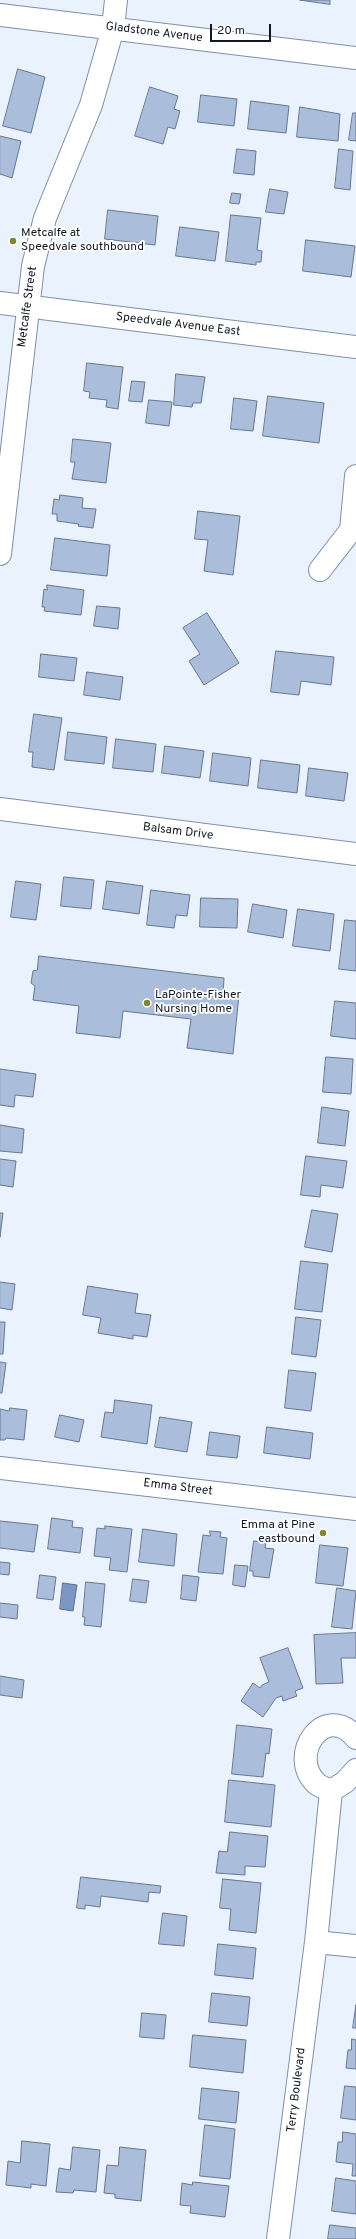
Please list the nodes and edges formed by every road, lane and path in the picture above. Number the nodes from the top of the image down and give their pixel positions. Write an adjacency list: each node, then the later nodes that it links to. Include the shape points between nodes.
1 (116, 0): 3 (street, Metcalfe Street)
2 (0, 15): 3 (street, Gladstone Avenue)
3 (113, 28): 4 (street, Gladstone Avenue); 6 (street, Metcalfe Street, via 91,105 45,218)
4 (356, 58)
5 (0, 303): 6 (street, Speedvale Avenue East)
6 (26, 306): 7 (street, Speedvale Avenue East); 9 (street, Metcalfe Street)
7 (356, 347)
8 (356, 476): 10 (street, via 351,530)
9 (0, 554)
10 (320, 570)
11 (0, 809): 12 (street, Balsam Drive)
12 (356, 854)
13 (0, 1468): 14 (street, Emma Street)
14 (356, 1509)
15 (356, 1738): 17 (street, via 350,1730 336,1725 323,1727 313,1735 308,1744 305,1759 309,1772 318,1784)
16 (356, 1770): 17 (street, via 345,1782)
17 (331, 1791): 18 (street, Terry Boulevard)
18 (316, 1942): 19 (street); 20 (street, Terry Boulevard)
19 (356, 1946)
20 (278, 2239)

